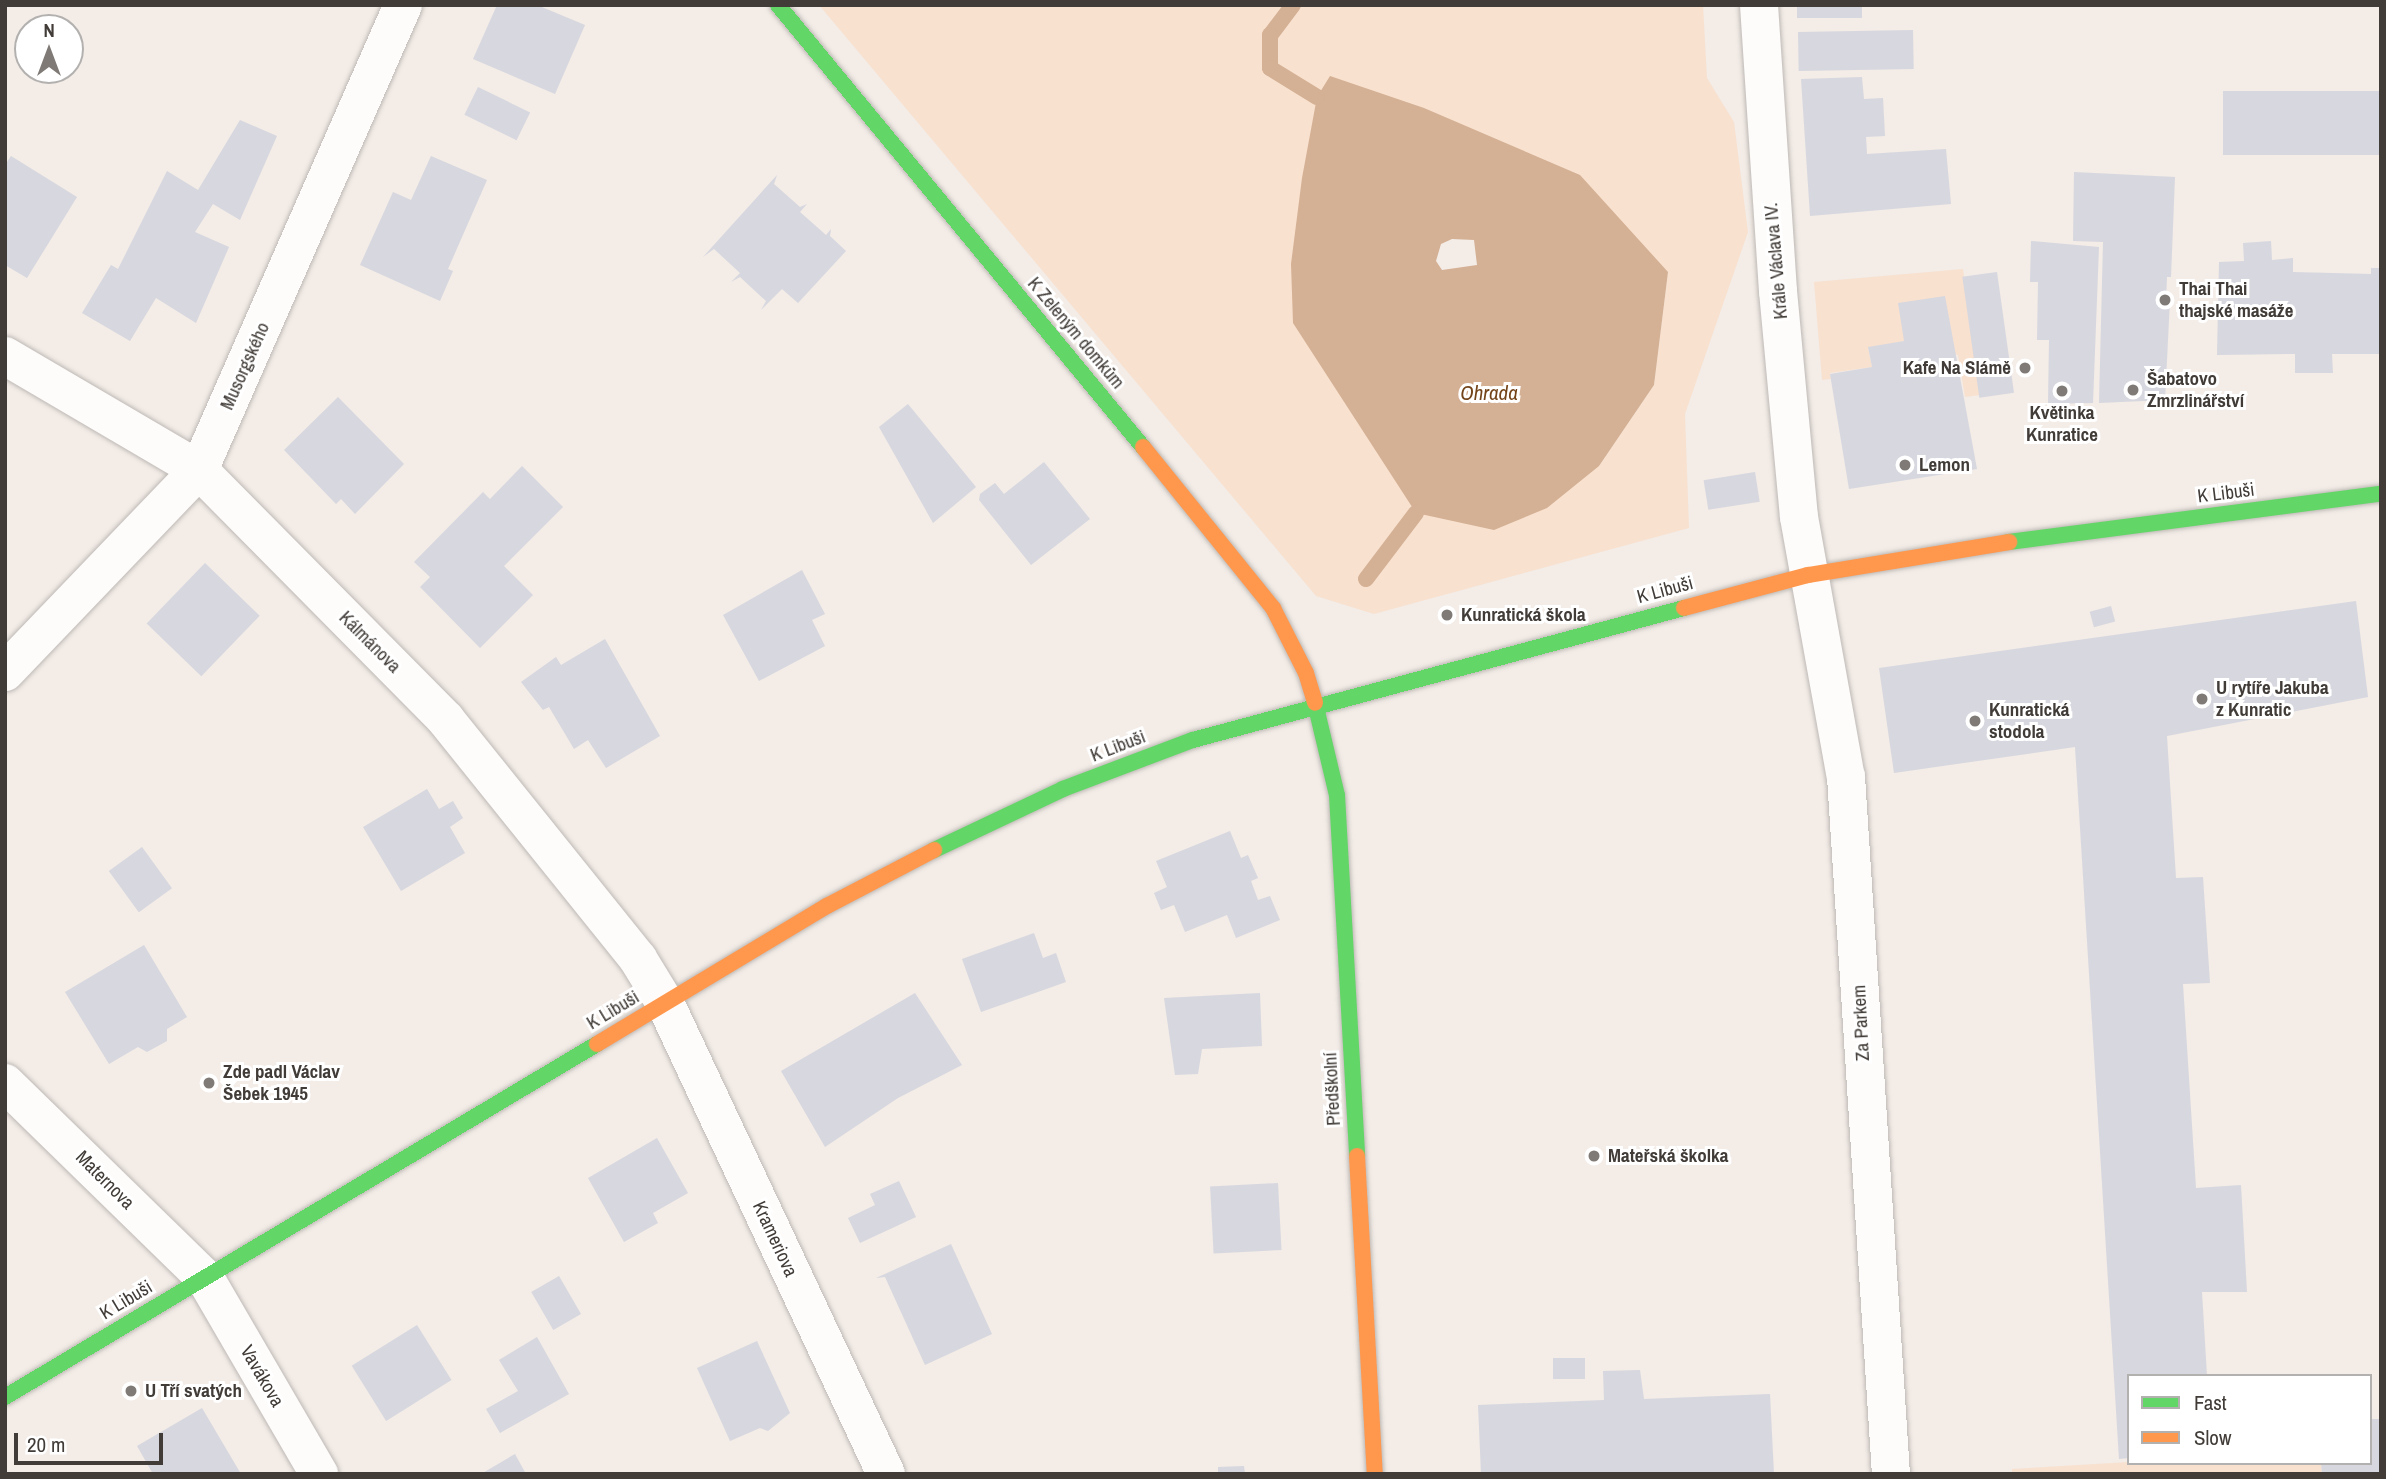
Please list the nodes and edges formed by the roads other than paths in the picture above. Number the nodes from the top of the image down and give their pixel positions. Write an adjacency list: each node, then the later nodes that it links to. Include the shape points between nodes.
1 (403, 5): 5 (street, Musorgského)
2 (778, 5): 9 (street, K Zeleným domkům, via 1273,608)
3 (1759, 5): 7 (street, Krále Václava IV., via 1778,292)
4 (5, 356): 5 (street, Kálmánova)
5 (199, 470): 8 (street, Musorgského); 10 (street, Kálmánova, via 446,720 638,959)
6 (2381, 494): 7 (street, K Libuši, via 2049,535)
7 (1808, 575): 9 (street, K Libuši); 17 (street, Za Parkem, via 1846,777)
8 (5, 672)
9 (1317, 704): 10 (street, K Libuši, via 1193,740 1063,789 908,863); 16 (street, Předškolní, via 1337,795)
10 (665, 1003): 12 (street, K Libuši); 15 (street, Krameriova)
11 (5, 1083): 12 (street, Maternova)
12 (205, 1278): 13 (street, K Libuši); 14 (street, Vavákova)
13 (5, 1397)
14 (319, 1474)
15 (886, 1474)
16 (1375, 1474)
17 (1891, 1474)

